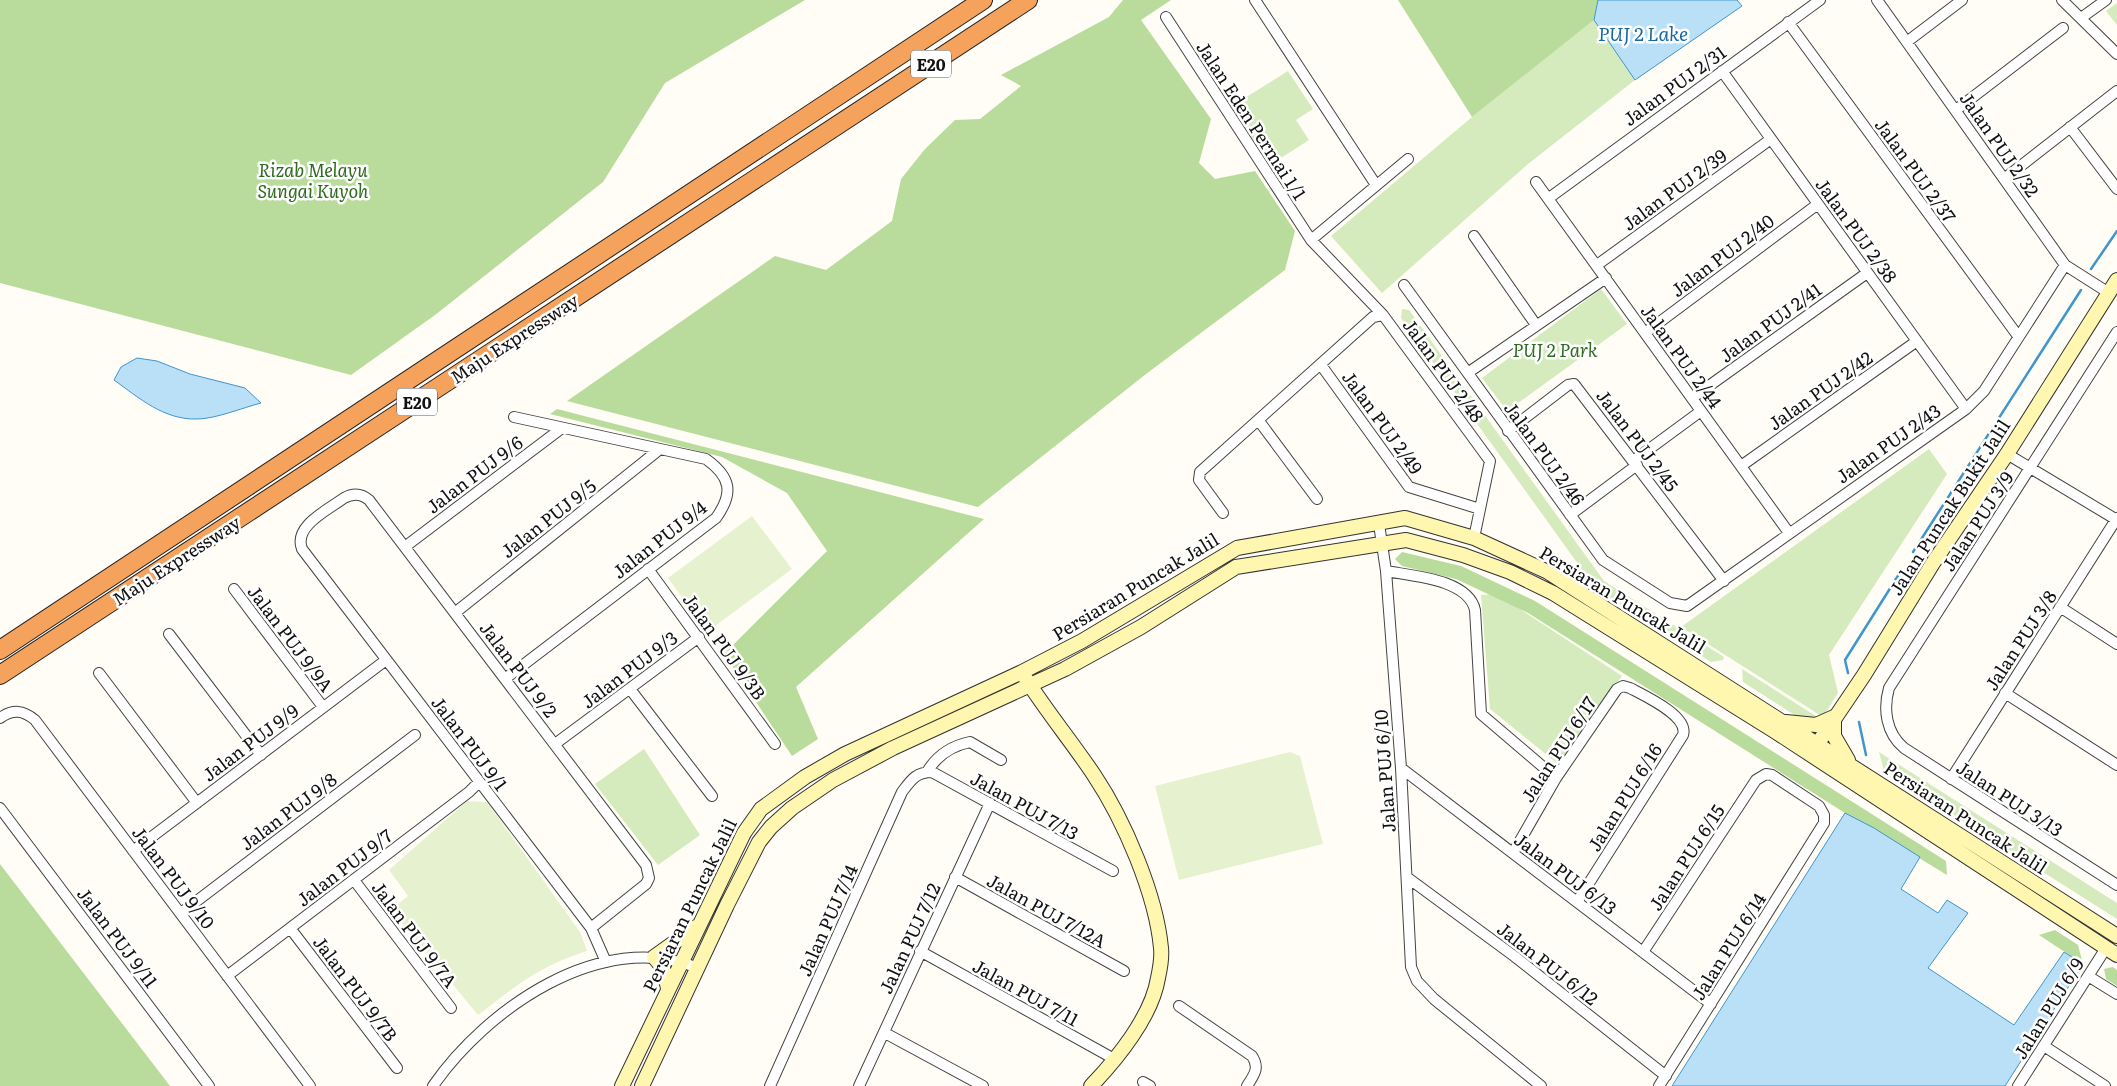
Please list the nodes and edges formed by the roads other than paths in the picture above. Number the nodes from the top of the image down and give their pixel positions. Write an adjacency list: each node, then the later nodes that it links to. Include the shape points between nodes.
1 (983, 0): 77 (highway, Maju Expressway / E20)
2 (1028, 0): 81 (highway, Maju Expressway / E20)
3 (1255, 0): 23 (street)
4 (1820, 0): 11 (street, Jalan PUJ 2/31)
5 (1877, 0): 13 (street, Jalan PUJ 2/32)
6 (1962, 0): 13 (street)
7 (2062, 0): 10 (street)
8 (2106, 0): 10 (street)
9 (1166, 17): 28 (street, Jalan Eden Permai 1/1)
10 (2081, 18): 14 (street)
11 (1788, 22): 15 (street, Jalan PUJ 2/31); 40 (street, Jalan PUJ 2/37)
12 (2063, 28): 17 (street)
13 (1908, 41): 17 (street, Jalan PUJ 2/32)
14 (2117, 54)
15 (1722, 71): 19 (street, Jalan PUJ 2/38); 25 (street, Jalan PUJ 2/31)
16 (2117, 91): 18 (street)
17 (1956, 110): 21 (street, Jalan PUJ 2/32)
18 (2070, 127): 21 (street); 24 (street)
19 (1771, 139): 26 (street, Jalan PUJ 2/38); 29 (street, Jalan PUJ 2/39)
20 (1408, 159): 23 (street)
21 (2004, 179): 30 (street, Jalan PUJ 2/32)
22 (1536, 182): 25 (street, Jalan PUJ 2/44)
23 (1376, 186): 28 (street)
24 (2117, 189)
25 (1549, 198): 29 (street, Jalan PUJ 2/44)
26 (1818, 204): 31 (street, Jalan PUJ 2/38); 39 (street, Jalan PUJ 2/40)
27 (1474, 236): 37 (street)
28 (1311, 240): 36 (street, Jalan Eden Permai 1/1)
29 (1597, 264): 32 (street, Jalan PUJ 2/44)
30 (2064, 265): 35 (street, Jalan PUJ 2/32); 40 (street, Jalan PUJ 2/43)
31 (1867, 272): 41 (street, Jalan PUJ 2/38); 44 (street, Jalan PUJ 2/41)
32 (1606, 278): 37 (street, Jalan PUJ 2/48); 39 (street, Jalan PUJ 2/44)
33 (2117, 280): 35 (main road, Jalan Puncak Bukit Jalil)
34 (1404, 285): 43 (street, Jalan PUJ 2/46)
35 (2109, 293): 52 (main road, Jalan Puncak Bukit Jalil)
36 (1383, 315): 42 (street, Jalan PUJ 2/48, via 1373,317); 57 (street, Jalan PUJ 2/48, via 1489,460)
37 (1536, 325): 43 (street, Jalan PUJ 2/48)
38 (2117, 332): 55 (street, Jalan PUJ 3/9)
39 (1645, 333): 44 (street, Jalan PUJ 2/44)
40 (2018, 336): 45 (street, Jalan PUJ 2/43, via 1984,391)
41 (1917, 341): 45 (street, Jalan PUJ 2/38); 54 (street, Jalan PUJ 2/42)
42 (1321, 365): 48 (street, Jalan PUJ 2/48); 57 (street, Jalan PUJ 2/49, via 1409,487)
43 (1469, 372): 50 (street, Jalan PUJ 2/46)
44 (1692, 398): 46 (street, Jalan PUJ 2/44)
45 (1966, 409): 62 (street, Jalan PUJ 2/43)
46 (1702, 412): 53 (street); 54 (street, Jalan PUJ 2/44)
47 (514, 417): 49 (street, Jalan PUJ 9/4)
48 (1259, 421): 56 (street); 58 (street, Jalan PUJ 2/48, via 1200,472 1198,477)
49 (562, 428): 51 (street, Jalan PUJ 9/4); 65 (street, Jalan PUJ 9/6)
50 (1508, 431): 53 (street, Jalan PUJ 2/45, via 1568,385 1574,384); 59 (street, Jalan PUJ 2/46)
51 (660, 449): 67 (street, Jalan PUJ 9/4, via 706,459 724,477 728,494 716,518); 73 (street, Jalan PUJ 9/5)
52 (2007, 454): 55 (street); 90 (main road, Jalan Puncak Bukit Jalil)
53 (1635, 463): 59 (street); 69 (street, Jalan PUJ 2/45)
54 (1741, 466): 62 (street, Jalan PUJ 2/44)
55 (2031, 468): 60 (street); 93 (street, Jalan PUJ 3/9, via 1889,688 1886,708)
56 (1317, 499)
57 (1480, 509): 63 (street, Jalan PUJ 2/48)
58 (1222, 513)
59 (1570, 515): 71 (street, Jalan PUJ 2/46, via 1607,564 1670,603)
60 (2117, 519): 72 (street, Jalan PUJ 3/8)
61 (1379, 524): 63 (main road, Persiaran Puncak Jalil, via 1405,518); 64 (street, Jalan PUJ 6/10); 79 (main road, Persiaran Puncak Jalil, via 1237,548 1150,598 1113,624)
62 (1789, 532): 69 (street, Jalan PUJ 2/43)
63 (1474, 538): 92 (main road, Persiaran Puncak Jalil, via 1548,572)
64 (1382, 544): 68 (street, Jalan PUJ 6/10); 82 (main road, Persiaran Puncak Jalil, via 1236,567 1141,627); 98 (main road, Persiaran Puncak Jalil, via 1406,540 1510,572 1553,593)
65 (406, 546): 66 (street, Jalan PUJ 9/2, via 370,500 355,494 344,498 303,529); 73 (street, Jalan PUJ 9/2)
66 (302, 549): 78 (street, Jalan PUJ 9/1)
67 (648, 569): 75 (street, Jalan PUJ 9/3B); 83 (street, Jalan PUJ 9/4)
68 (1386, 571): 103 (street, Jalan PUJ 6/10); 105 (street, via 1458,588 1470,596 1475,610 1481,714)
69 (1724, 581): 71 (street, Jalan PUJ 2/43)
70 (234, 589): 88 (street, Jalan PUJ 9/9A)
71 (1687, 606)
72 (2060, 607): 76 (street); 86 (street, Jalan PUJ 3/8)
73 (456, 612): 83 (street, Jalan PUJ 9/2)
74 (169, 634): 99 (street)
75 (699, 637): 85 (street, Jalan PUJ 9/3); 97 (street, Jalan PUJ 9/3B)
76 (2117, 644)
77 (0, 650)
78 (386, 660): 88 (street, Jalan PUJ 9/9); 108 (street, Jalan PUJ 9/1)
79 (1022, 672): 84 (main road); 122 (main road, Persiaran Puncak Jalil, via 845,754 781,793 752,820)
80 (99, 674): 110 (street)
81 (0, 675)
82 (1055, 675): 84 (main road, Persiaran Puncak Jalil); 89 (main road, via 1047,690)
83 (506, 678): 96 (street, Jalan PUJ 9/2)
84 (1031, 687): 87 (main road, Persiaran Puncak Jalil); 89 (main road)
85 (630, 689): 96 (street, Jalan PUJ 9/3); 109 (street)
86 (2005, 693): 101 (street); 106 (street, Jalan PUJ 3/8)
87 (1007, 697): 89 (main road, via 1029,699); 132 (main road, Persiaran Puncak Jalil, via 893,748 833,780 792,808 759,842)
88 (323, 707): 99 (street, Jalan PUJ 9/9)
89 (1047, 711): 143 (main road, via 1094,775 1130,842 1154,911 1162,949 1158,980 1146,1010)
90 (1834, 717): 92 (main road, via 1816,725); 98 (main road, Jalan Puncak Bukit Jalil); 102 (main road, via 1834,736)
91 (0, 718): 113 (street, Jalan PUJ 9/10, via 16,711 35,720)
92 (1783, 721): 98 (main road, Persiaran Puncak Jalil)
93 (1892, 733): 106 (street, Jalan PUJ 3/13, via 1896,742)
94 (415, 735): 121 (street, Jalan PUJ 9/8)
95 (1683, 736): 105 (street, Jalan PUJ 6/17, via 1683,724 1670,712 1623,686 1617,689); 120 (street, Jalan PUJ 6/16)
96 (555, 744): 124 (street, Jalan PUJ 9/2, via 648,872 649,878 641,889)
97 (775, 744)
98 (1814, 749): 102 (main road, Persiaran Puncak Jalil); 127 (main road, Persiaran Puncak Jalil)
99 (261, 754): 110 (street, Jalan PUJ 9/9)
100 (1001, 760): 104 (street, Jalan PUJ 7/14, via 970,742 945,752)
101 (2117, 765)
102 (1853, 766): 125 (main road, Persiaran Puncak Jalil)
103 (1401, 768): 114 (street, Jalan PUJ 6/13); 117 (street, Jalan PUJ 6/10)
104 (924, 772): 111 (street, Jalan PUJ 7/13, via 932,772); 151 (street, Jalan PUJ 7/14, via 913,778 902,792)
105 (1556, 778): 114 (street, Jalan PUJ 6/17)
106 (1951, 779): 119 (street, Jalan PUJ 3/13)
107 (1756, 780): 128 (street, Jalan PUJ 6/15); 138 (street, Jalan PUJ 6/14, via 1766,774 1778,778 1820,806 1824,823)
108 (479, 782): 118 (street, Jalan PUJ 9/7); 124 (street, Jalan PUJ 9/1)
109 (712, 796)
110 (197, 803): 113 (street, Jalan PUJ 9/9)
111 (990, 803): 115 (street, Jalan PUJ 7/13); 116 (street, Jalan PUJ 7/12)
112 (0, 808): 146 (street, Jalan PUJ 9/11)
113 (133, 851): 121 (street, Jalan PUJ 9/10)
114 (1513, 853): 120 (street, Jalan PUJ 6/13)
115 (1112, 871)
116 (955, 877): 126 (street, Jalan PUJ 7/12); 133 (street, Jalan PUJ 7/12A)
117 (1408, 878): 145 (street, Jalan PUJ 6/12, via 1514,956); 156 (street, Jalan PUJ 6/10, via 1411,967 1417,981 1441,1005)
118 (354, 880): 123 (street, Jalan PUJ 9/7); 140 (street, Jalan PUJ 9/7A)
119 (2117, 885)
120 (1577, 902): 128 (street, Jalan PUJ 6/13)
121 (180, 913): 134 (street, Jalan PUJ 9/10)
122 (700, 924): 129 (main road); 130 (main road, Persiaran Puncak Jalil)
123 (290, 928): 134 (street, Jalan PUJ 9/7); 144 (street, Jalan PUJ 9/7B)
124 (590, 928): 131 (street, Jalan PUJ 9/1)
125 (2117, 936)
126 (920, 951): 141 (street, Jalan PUJ 7/12); 143 (street, Jalan PUJ 7/11)
127 (2111, 951): 135 (street, Jalan PUJ 6/9)
128 (1643, 952): 138 (street, Jalan PUJ 6/13)
129 (654, 957): 130 (street); 131 (street); 136 (main road, via 663,968)
130 (681, 961): 132 (street); 136 (main road, Persiaran Puncak Jalil)
131 (606, 962): 148 (street, via 570,973 530,993 472,1039)
132 (698, 968): 150 (main road, Persiaran Puncak Jalil)
133 (1124, 971)
134 (227, 976): 147 (street, Jalan PUJ 9/10)
135 (2088, 976): 137 (street); 142 (street, Jalan PUJ 6/9)
136 (668, 988): 149 (main road, Persiaran Puncak Jalil)
137 (2117, 994)
138 (1711, 1004): 145 (street, Jalan PUJ 6/14)
139 (1179, 1006): 155 (street, via 1252,1056 1257,1070)
140 (451, 1008)
141 (885, 1033): 152 (street, Jalan PUJ 7/12); 153 (street)
142 (2044, 1046): 158 (street, Jalan PUJ 6/9); 159 (street)
143 (1116, 1060): 154 (main road)
144 (397, 1068)
145 (1666, 1076): 157 (street, Jalan PUJ 6/14)
146 (209, 1086)
147 (310, 1086)
148 (433, 1086)
149 (622, 1086)
150 (642, 1086)
151 (770, 1086)
152 (859, 1086)
153 (983, 1086)
154 (1091, 1086)
155 (1247, 1086)
156 (1541, 1086)
157 (1659, 1086)
158 (2018, 1086)
159 (2105, 1086)

